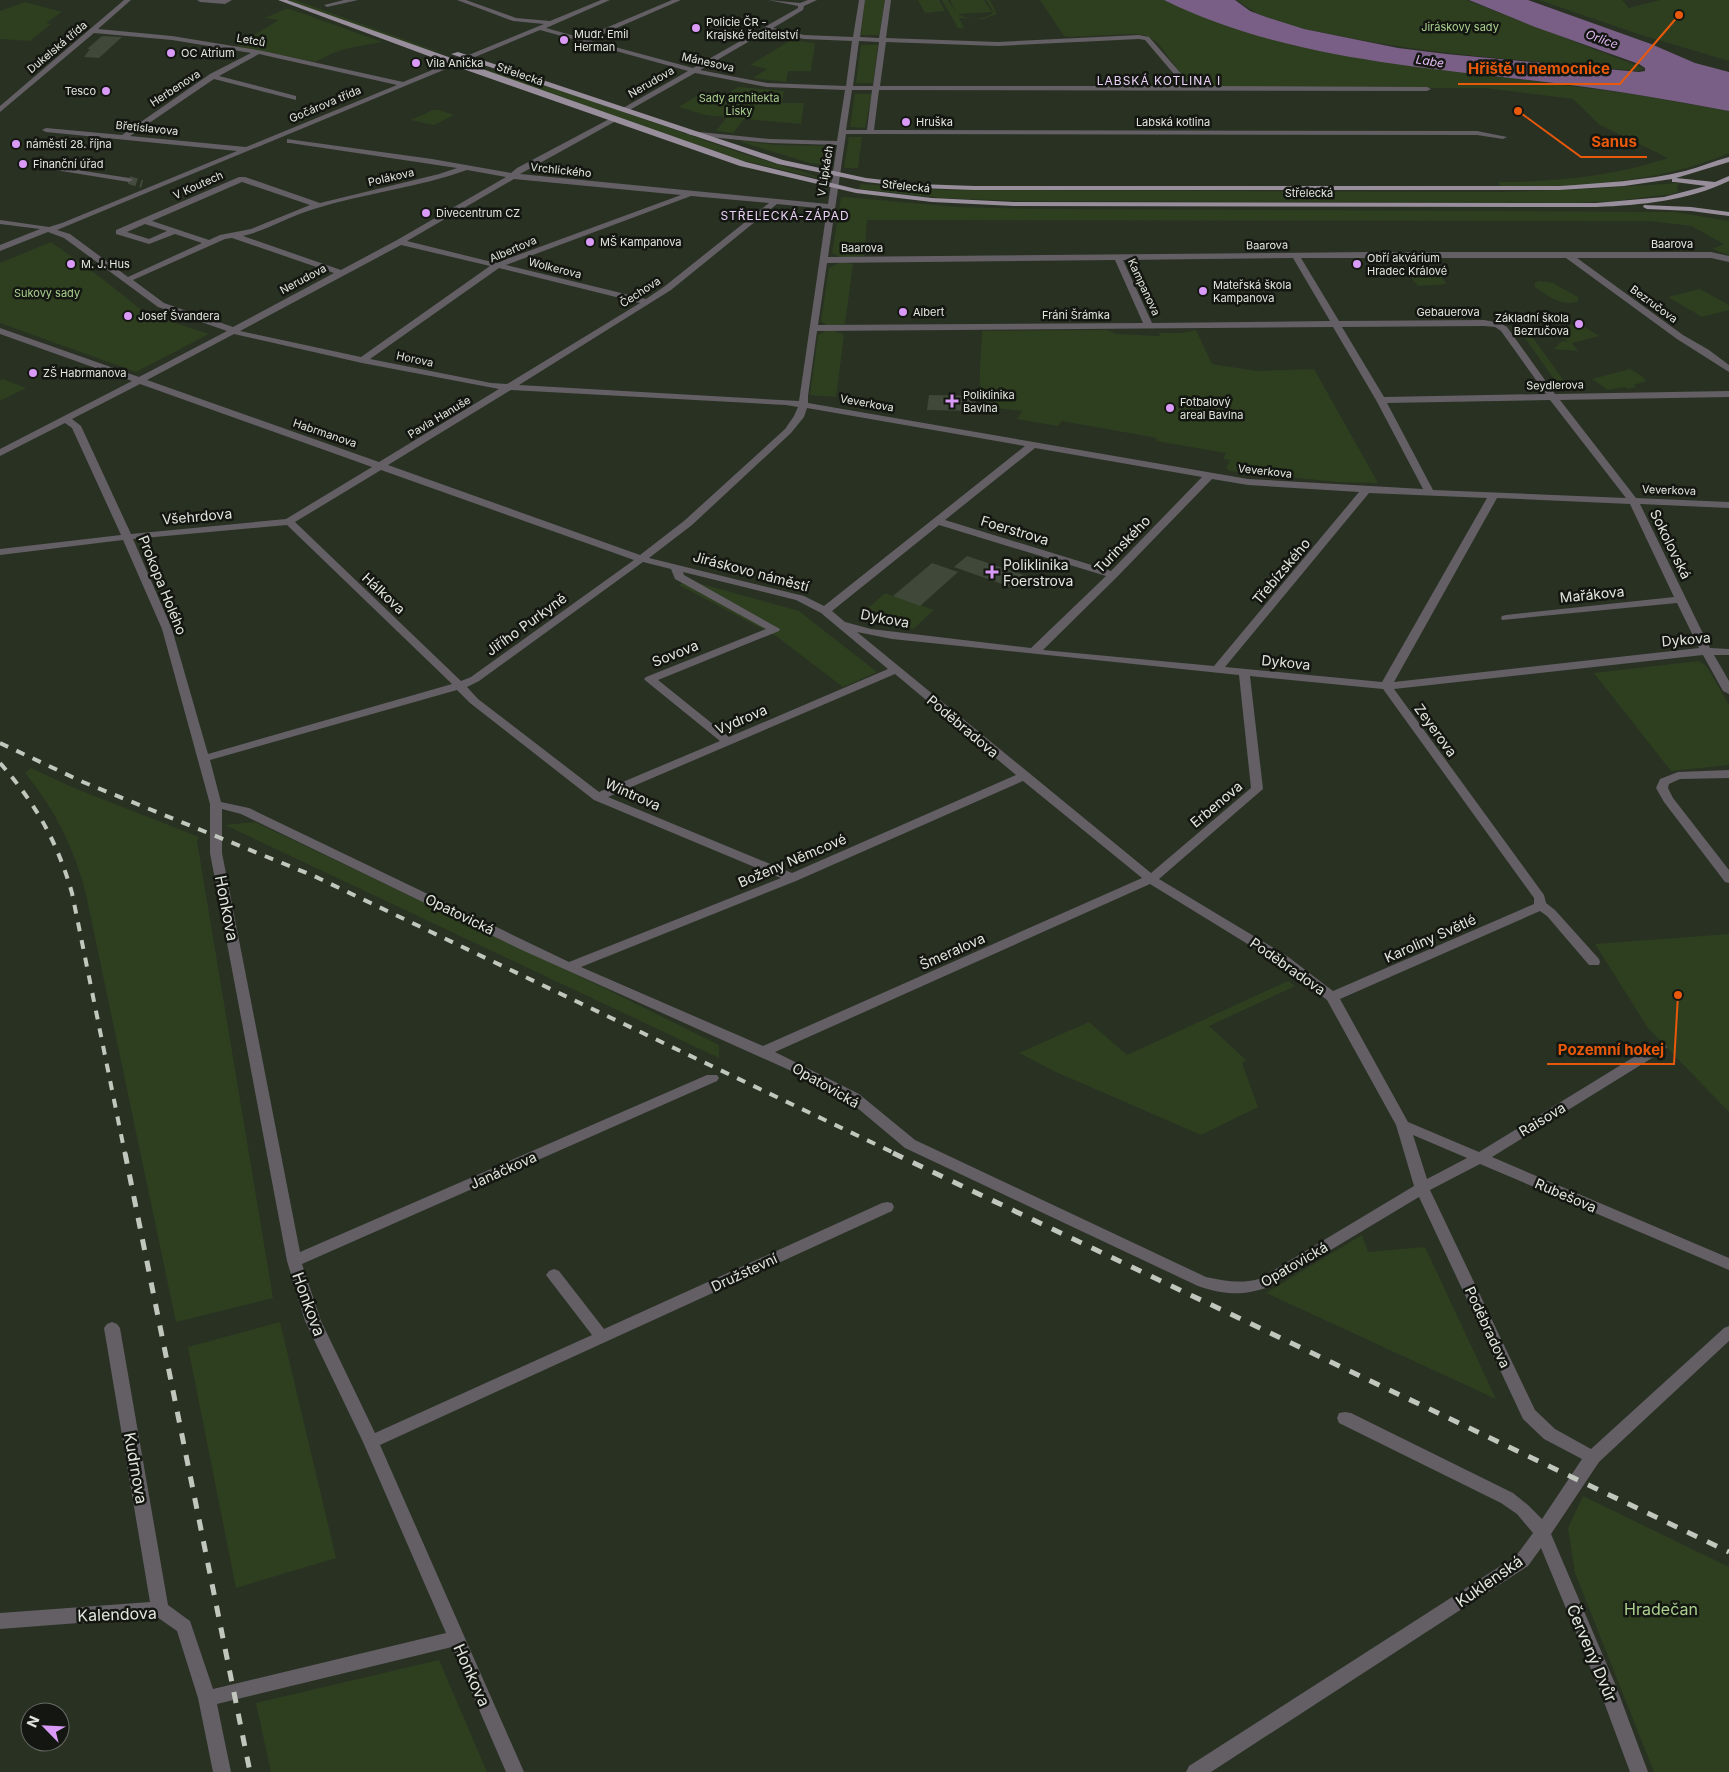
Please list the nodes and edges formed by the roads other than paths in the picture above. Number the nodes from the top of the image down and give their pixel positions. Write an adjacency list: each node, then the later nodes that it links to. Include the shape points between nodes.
1 (128, 0): 19 (street, Dukelská třída)
2 (200, 0): 3 (street)
3 (229, 0)
4 (281, 0): 27 (main road, Střelecká)
5 (302, 0): 23 (main road)
6 (355, 0): 14 (street)
7 (460, 0): 16 (street, via 521,22)
8 (607, 0): 16 (street, Gočárova třída)
9 (678, 0): 21 (street)
10 (771, 0): 15 (street)
11 (814, 0): 15 (street, Nerudova)
12 (862, 0): 20 (street, V Lipkách)
13 (888, 0): 22 (street)
14 (327, 5)
15 (801, 5): 18 (street, Nerudova, via 801,9)
16 (554, 22): 17 (street, Gočárova třída)
17 (539, 28): 21 (street, Mánesova); 26 (street, Gočárova třída)
18 (766, 29): 20 (street, via 804,37); 28 (street, Nerudova)
19 (94, 30): 25 (street, Letců, via 172,38); 36 (street, Dukelská třída)
20 (856, 39): 22 (street); 31 (street, V Lipkách)
21 (584, 40): 28 (street, Mánesova)
22 (882, 40): 32 (street); 33 (street, via 998,44 1147,38)
23 (434, 46)
24 (444, 50): 26 (main road, Střelecká)
25 (256, 53): 29 (street, Herbenova); 30 (street, Letců)
26 (466, 58): 27 (street, Gočárova třída); 37 (main road, Střelecká)
27 (455, 63): 30 (street, Gočárova třída); 38 (main road, Střelecká)
28 (694, 70): 31 (street, Mánesova, via 767,85); 37 (street, Nerudova)
29 (213, 76): 35 (street, Herbenova); 43 (street, Herbenova)
30 (403, 84): 47 (street, Gočárova třída)
31 (850, 88): 32 (street, Mánesova); 40 (street, V Lipkách)
32 (878, 88): 33 (street); 41 (street)
33 (1189, 88): 34 (street)
34 (1427, 89)
35 (293, 98)
36 (0, 110)
37 (626, 110): 42 (main road, Střelecká)
38 (613, 119): 53 (street, Nerudova); 60 (main road, Střelecká, via 743,164)
39 (46, 130): 43 (street, Břetislavova)
40 (842, 132): 41 (street, Labská kotlina); 46 (street, V Lipkách)
41 (870, 132): 44 (street, Labská kotlina, via 1477,133)
42 (690, 133): 46 (street, Střelecká); 52 (main road, Střelecká, via 773,160)
43 (125, 136): 47 (street, Břetislavova)
44 (1503, 138)
45 (290, 140): 51 (street, Vrchlického)
46 (841, 144): 52 (street, V Lipkách)
47 (246, 149): 62 (street, Gočárova třída)
48 (1729, 159): 59 (main road, Střelecká, via 1676,175)
49 (1729, 164): 56 (main road)
50 (49, 167): 55 (street)
51 (467, 167): 53 (street, Vrchlického); 66 (street, Polákova)
52 (836, 175): 59 (main road, Střelecká, via 919,186 974,188 1503,189); 60 (street, V Lipkách)
53 (513, 176): 64 (street, Vrchlického); 75 (street, Nerudova)
54 (1729, 178): 58 (main road, Střelecká)
55 (129, 180)
56 (1691, 181): 58 (main road); 59 (main road); 63 (main road, via 1685,188)
57 (142, 184): 62 (street)
58 (1717, 184): 61 (main road); 63 (main road, Střelecká)
59 (1612, 185)
60 (835, 187): 67 (main road, Střelecká, via 907,198 1014,204); 68 (street, V Lipkách)
61 (1729, 187)
62 (153, 188): 72 (street, Gočárova třída)
63 (1686, 194): 67 (main road, Střelecká, via 1632,202); 69 (main road, via 1696,203)
64 (690, 195): 65 (street, Vrchlického); 84 (street, Albertova)
65 (774, 203): 68 (street, Vrchlického); 87 (street, Čechova)
66 (319, 205): 70 (street, V Koutech, via 242,179); 74 (street, via 253,231)
67 (1560, 205): 69 (main road, Střelecká, via 1670,208)
68 (831, 207): 83 (street, V Lipkách)
69 (1729, 214)
70 (144, 221): 73 (street); 73 (street, V Koutech, via 119,232 149,242)
71 (0, 222): 72 (street)
72 (52, 230): 77 (street, Gočárova třída); 78 (street, Gočárova třída); 86 (street, Horova, via 67,236)
73 (175, 231): 76 (street)
74 (231, 234): 76 (street); 85 (street)
75 (400, 242): 84 (street, Wolkerova); 85 (street, Nerudova)
76 (210, 243): 86 (street)
77 (0, 248)
78 (0, 255)
79 (1568, 255): 80 (street, Baarova); 82 (street, Baarova, via 1711,255); 94 (street, Bezručova)
80 (1296, 256): 81 (street, Baarova); 88 (street)
81 (1118, 258): 83 (street, Baarova); 89 (street, Kampanova)
82 (1729, 259)
83 (824, 260): 90 (street, V Lipkách)
84 (498, 265): 87 (street, Wolkerova); 93 (street, Albertova)
85 (341, 273): 92 (street, Nerudova)
86 (127, 280): 92 (street, Horova, via 161,305)
87 (647, 302): 96 (street, Čechova)
88 (1338, 324): 89 (street, Fráni Šrámka); 98 (street, Gebauerova, via 1497,325 1504,329); 99 (street)
89 (1149, 326): 90 (street, Fráni Šrámka)
90 (814, 328): 100 (street, V Lipkách)
91 (0, 331): 95 (street, Habrmanova)
92 (233, 331): 93 (street, Horova); 95 (street, Nerudova)
93 (362, 360): 96 (street, Horova)
94 (1729, 369)
95 (138, 381): 101 (street, Nerudova); 104 (street, Habrmanova)
96 (509, 388): 100 (street, Horova, via 555,388); 104 (street, Pavla Hanuše)
97 (1729, 394): 98 (street, Seydlerova)
98 (1552, 396): 99 (street, Seydlerova); 109 (street, Sokolovská)
99 (1381, 400): 107 (street)
100 (804, 405): 102 (street, Veverkova); 115 (street, Jiřího Purkyně, via 788,431 688,523)
101 (65, 418): 103 (street, Nerudova); 113 (street, Prokopa Holého, via 76,426)
102 (1034, 444): 105 (street, Veverkova); 111 (street)
103 (0, 452)
104 (381, 466): 112 (street, Všehrdova); 115 (street, Habrmanova)
105 (1208, 477): 106 (street, Veverkova, via 1285,486); 117 (street, Turinského)
106 (1366, 490): 107 (street, Veverkova); 127 (street, Třebízského)
107 (1430, 493): 108 (street, Veverkova)
108 (1493, 496): 109 (street, Veverkova); 130 (street)
109 (1634, 502): 110 (street, Veverkova); 118 (street, Sokolovská)
110 (1729, 505)
111 (937, 521): 117 (street, Foerstrova); 119 (street)
112 (289, 522): 113 (street, Všehrdova); 129 (street, Hálkova)
113 (127, 536): 114 (street, Všehrdova); 133 (street, Prokopa Holého, via 166,630)
114 (0, 552)
115 (642, 559): 116 (street, Jiráskovo náměstí); 129 (street, Jiřího Purkyně, via 475,679)
116 (676, 567): 119 (street, Jiráskovo náměstí, via 800,598); 122 (street, Jiráskovo náměstí, via 679,577)
117 (1112, 575): 124 (street, Turinského)
118 (1681, 599): 120 (street, Mařákova); 123 (street, Sokolovská)
119 (825, 611): 121 (street, Jiráskovo náměstí)
120 (1506, 618)
121 (841, 624): 124 (street, Dykova, via 892,636); 126 (street, Poděbradova)
122 (775, 629): 132 (street, Sovova, via 650,679)
123 (1706, 651): 125 (street, Dykova); 130 (street, Dykova); 131 (street, Sokolovská)
124 (1034, 652): 127 (street, Dykova)
125 (1729, 652)
126 (895, 670): 132 (street, Vydrova); 135 (street, Poděbradova)
127 (1217, 670): 128 (street, Dykova)
128 (1244, 673): 130 (street, Dykova); 139 (street, Erbenova, via 1256,789)
129 (459, 686): 133 (street, Jiřího Purkyně); 136 (street, Wintrova)
130 (1386, 686): 141 (street, Zeyerova, via 1540,898)
131 (1729, 691)
132 (727, 741): 136 (street, Vydrova)
133 (202, 759): 137 (street, Prokopa Holého)
134 (1729, 774): 140 (street, via 1678,776 1664,782 1662,788)
135 (1024, 776): 138 (street, Boženy Němcové); 139 (street, Poděbradova)
136 (598, 797): 138 (street, Wintrova)
137 (216, 804): 143 (street, Opatovická, via 245,810); 152 (street, Honkova, via 216,853)
138 (792, 878): 143 (street, Boženy Němcové)
139 (1151, 879): 144 (street, Poděbradova, via 1282,959); 146 (street, Šmeralova)
140 (1729, 879)
141 (1540, 905): 142 (street, Zeyerova); 144 (street, Karoliny Světlé)
142 (1594, 962)
143 (569, 967): 146 (street, Opatovická)
144 (1332, 997): 148 (street, Poděbradova)
145 (1660, 1047): 149 (street, Raisova)
146 (765, 1051): 150 (street, Opatovická, via 846,1093 910,1144 1212,1285 1246,1288 1264,1283)
147 (712, 1078): 152 (street, Janáčkova)
148 (1403, 1125): 149 (street, Rubešova); 150 (street, Poděbradova)
149 (1479, 1158): 150 (street, Raisova); 153 (street, Rubešova)
150 (1422, 1188): 160 (street, Poděbradova, via 1533,1421)
151 (886, 1207): 157 (street, Družstevní)
152 (294, 1261): 159 (street, Honkova, via 313,1320)
153 (1729, 1264)
154 (554, 1275): 157 (street)
155 (112, 1328): 162 (street, Kudrnova)
156 (1729, 1332): 160 (street, Kuklenská)
157 (602, 1337): 159 (street, Družstevní)
158 (1345, 1418): 161 (street, via 1521,1506)
159 (371, 1442): 164 (street, Honkova)
160 (1593, 1457): 161 (street, Kuklenská)
161 (1543, 1535): 168 (street, Kuklenská, via 1522,1561); 169 (street, Červený Dvůr)
162 (160, 1609): 163 (street, Kalendova); 165 (street, Kalendova, via 184,1626)
163 (0, 1621)
164 (456, 1638): 165 (street); 167 (street, Honkova)
165 (207, 1698): 166 (street)
166 (222, 1772)
167 (515, 1772)
168 (1195, 1772)
169 (1639, 1772)

